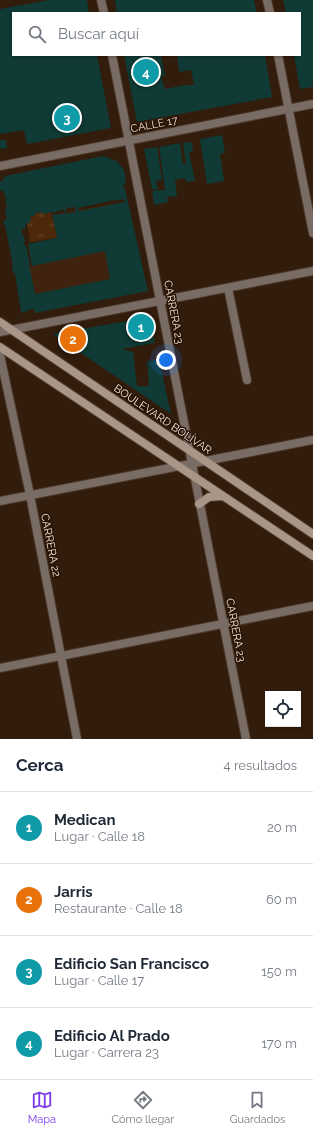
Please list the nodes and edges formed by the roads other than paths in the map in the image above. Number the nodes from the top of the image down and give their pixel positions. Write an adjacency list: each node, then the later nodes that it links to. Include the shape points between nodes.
1 (101, 0): 3 (street)
2 (267, 0): 4 (street)
3 (104, 12)
4 (270, 12)
5 (112, 56): 9 (street, CARRERA 23)
6 (278, 56): 8 (street)
7 (313, 104): 8 (street, CALLE 17)
8 (289, 109): 9 (street, CALLE 17); 11 (street)
9 (129, 140): 10 (street, CALLE 17); 14 (street, CARRERA 23)
10 (0, 166)
11 (313, 232)
12 (313, 271): 13 (street)
13 (228, 288): 14 (street); 20 (street)
14 (160, 301): 16 (street); 22 (street, CARRERA 23)
15 (0, 322): 16 (main road, BOULEVARD BOLÍVAR)
16 (12, 330): 17 (street); 22 (main road, BOULEVARD BOLÍVAR)
17 (0, 332)
18 (0, 347): 25 (main road)
19 (0, 355): 27 (street, CARRERA 22)
20 (247, 380)
21 (313, 440): 23 (street)
22 (189, 450): 23 (main road, BOULEVARD BOLÍVAR); 24 (street, CARRERA 23)
23 (206, 461): 24 (street); 31 (main road, BOULEVARD BOLÍVAR)
24 (192, 464): 25 (street); 26 (street, CARRERA 23)
25 (179, 466): 26 (main road); 27 (street)
26 (195, 477): 28 (main road); 30 (street, CARRERA 23)
27 (30, 495): 29 (street); 35 (street, CARRERA 22)
28 (223, 496): 30 (main road, via 209,497); 32 (main road)
29 (0, 501)
30 (199, 504): 34 (street, CARRERA 23)
31 (313, 534)
32 (313, 556)
33 (313, 606): 34 (street)
34 (223, 624): 35 (street); 38 (street, CARRERA 23)
35 (61, 656): 36 (street); 37 (street, CARRERA 22)
36 (0, 668)
37 (77, 739)
38 (246, 739)

